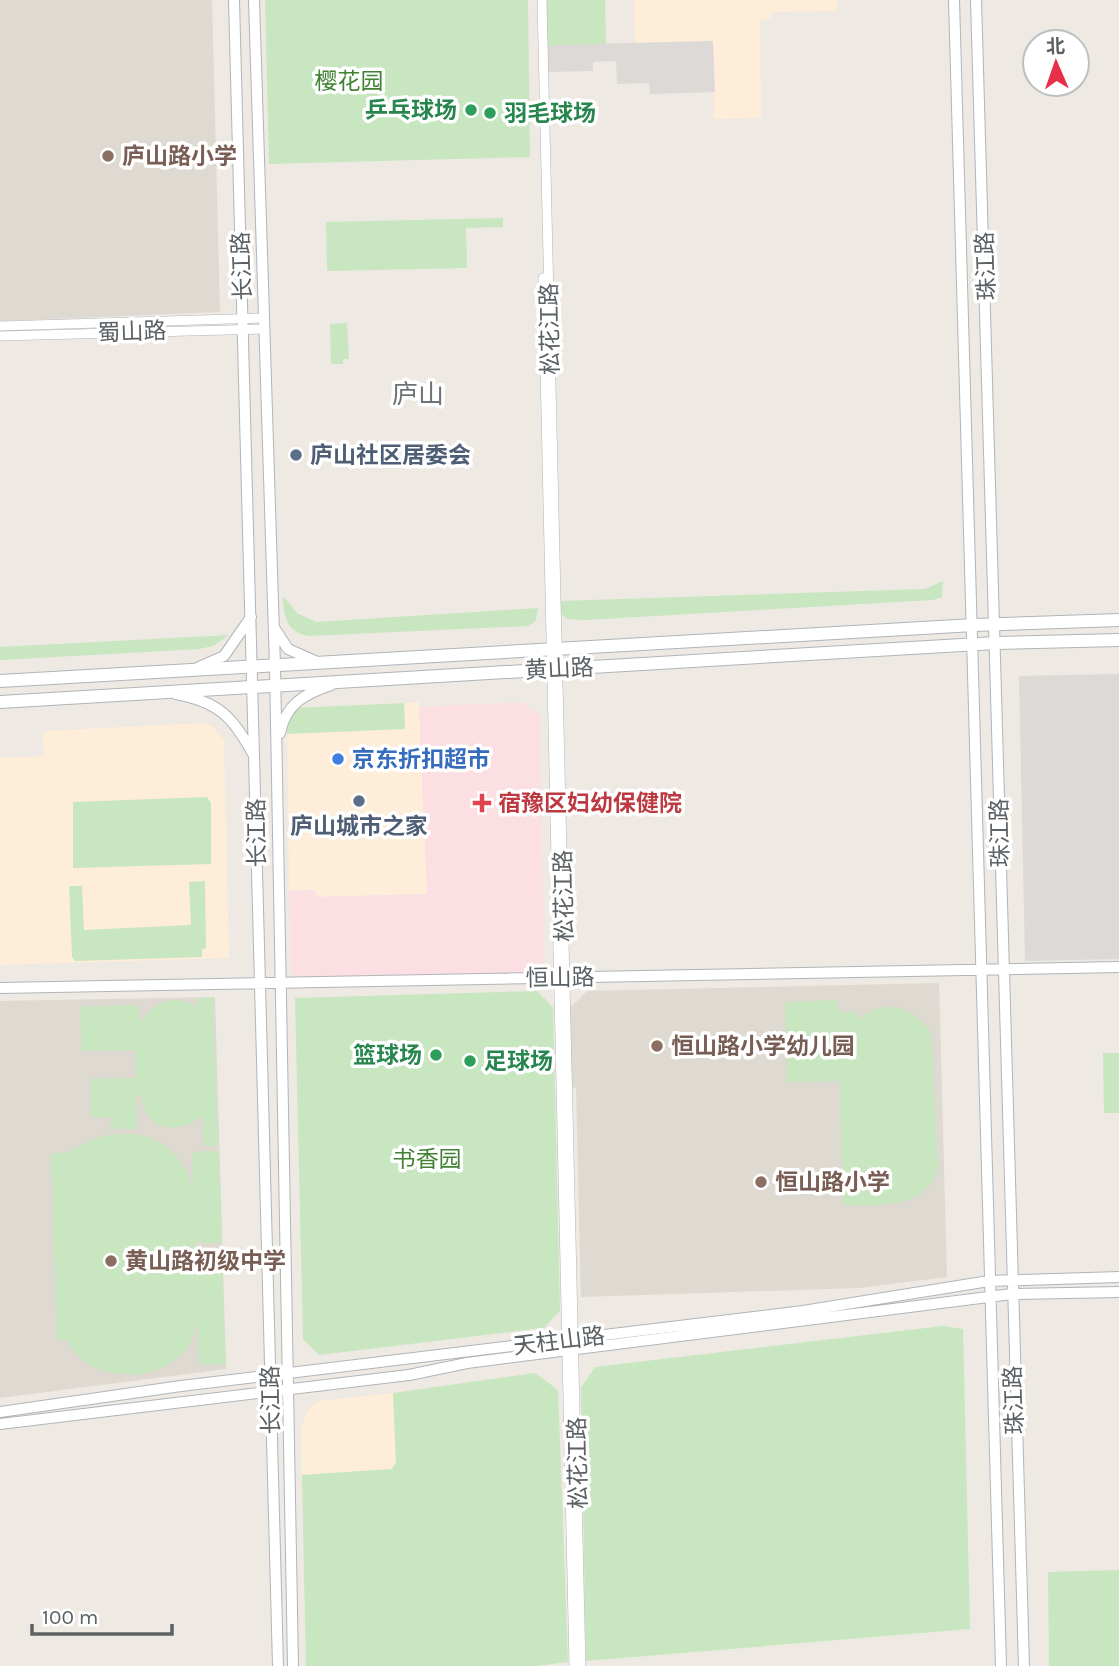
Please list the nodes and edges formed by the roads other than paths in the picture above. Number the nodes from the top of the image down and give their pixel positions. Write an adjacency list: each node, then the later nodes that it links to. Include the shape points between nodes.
1 (234, 0): 12 (street, 长江路)
2 (254, 0): 11 (street, 长江路)
3 (536, 0): 25 (street, 松花江路)
4 (542, 0): 25 (street, 松花江路)
5 (954, 0): 8 (street, 珠江路)
6 (976, 0): 7 (street, 珠江路)
7 (978, 44): 8 (street); 9 (street, 珠江路)
8 (955, 45): 10 (street, 珠江路)
9 (987, 300): 10 (street); 16 (street, 珠江路)
10 (963, 301): 15 (street, 珠江路)
11 (263, 323): 12 (street, 蜀山路); 18 (street, 长江路)
12 (243, 324): 13 (street, 蜀山路); 14 (street, 蜀山路); 17 (street, 长江路)
13 (0, 326)
14 (0, 336)
15 (967, 417): 16 (street); 21 (street, 珠江路)
16 (990, 417): 20 (street, 珠江路)
17 (252, 615): 28 (street, 长江路); 30 (street, via 224,656)
18 (273, 620): 26 (street, via 276,634 288,649); 27 (street, 长江路)
19 (1119, 620): 20 (main road, 黄山路)
20 (995, 624): 21 (main road, 黄山路); 23 (street, 珠江路)
21 (974, 625): 24 (street, 珠江路); 25 (main road, 黄山路)
22 (1119, 640): 23 (main road, 黄山路)
23 (996, 643): 24 (main road, 黄山路); 40 (street, 珠江路)
24 (974, 645): 29 (main road, 黄山路); 41 (street, 珠江路)
25 (555, 650): 26 (main road, 黄山路); 29 (street, 松花江路)
26 (328, 663): 27 (main road, 黄山路)
27 (275, 666): 28 (main road, 黄山路); 33 (street, 长江路)
28 (253, 667): 30 (main road, 黄山路); 34 (street, 长江路)
29 (555, 670): 32 (main road, 黄山路); 43 (street, 松花江路)
30 (187, 671): 31 (main road, 黄山路)
31 (0, 681)
32 (335, 683): 33 (main road, 黄山路); 37 (street, via 301,698 287,710)
33 (275, 687): 34 (main road, 黄山路); 37 (street, 长江路)
34 (253, 688): 35 (main road, 黄山路); 38 (street, 长江路)
35 (167, 693): 36 (main road, 黄山路); 38 (street, via 198,698 219,708 235,724)
36 (0, 702)
37 (276, 749): 45 (street, 长江路)
38 (255, 758): 44 (street, 长江路)
39 (1119, 967): 40 (street, 恒山路)
40 (1003, 972): 41 (street, 恒山路); 42 (street, 恒山路); 48 (street, 珠江路)
41 (981, 973): 43 (street, 恒山路); 49 (street, 珠江路)
42 (1119, 973)
43 (563, 980): 45 (street, 恒山路); 56 (street, 松花江路)
44 (261, 986): 45 (street, 恒山路); 46 (street, 恒山路); 47 (street, 恒山路); 58 (street, 长江路)
45 (281, 986): 57 (street, 长江路)
46 (0, 988)
47 (0, 994)
48 (1006, 1090): 49 (street); 51 (street, 珠江路)
49 (984, 1091): 52 (street, 珠江路)
50 (1119, 1277): 51 (street, 天柱山路)
51 (1011, 1279): 52 (street, 天柱山路); 54 (street, 珠江路)
52 (989, 1281): 55 (street, 珠江路); 56 (street, 天柱山路)
53 (1119, 1292): 54 (street, 天柱山路)
54 (1012, 1294): 55 (street, 天柱山路); 68 (street, 珠江路)
55 (990, 1298): 56 (street, 天柱山路); 67 (street, 珠江路)
56 (571, 1345): 57 (street, 天柱山路); 59 (street, 天柱山路); 65 (street, 松花江路); 66 (street, 松花江路)
57 (288, 1373): 58 (street, 天柱山路); 59 (street, 长江路)
58 (270, 1375): 60 (street, 长江路); 61 (street, 天柱山路)
59 (288, 1390): 60 (street, 天柱山路); 64 (street, 长江路)
60 (271, 1391): 62 (street, 天柱山路); 63 (street, 长江路)
61 (0, 1412)
62 (0, 1424)
63 (278, 1666)
64 (293, 1666)
65 (575, 1666)
66 (581, 1666)
67 (1001, 1666)
68 (1024, 1666)

